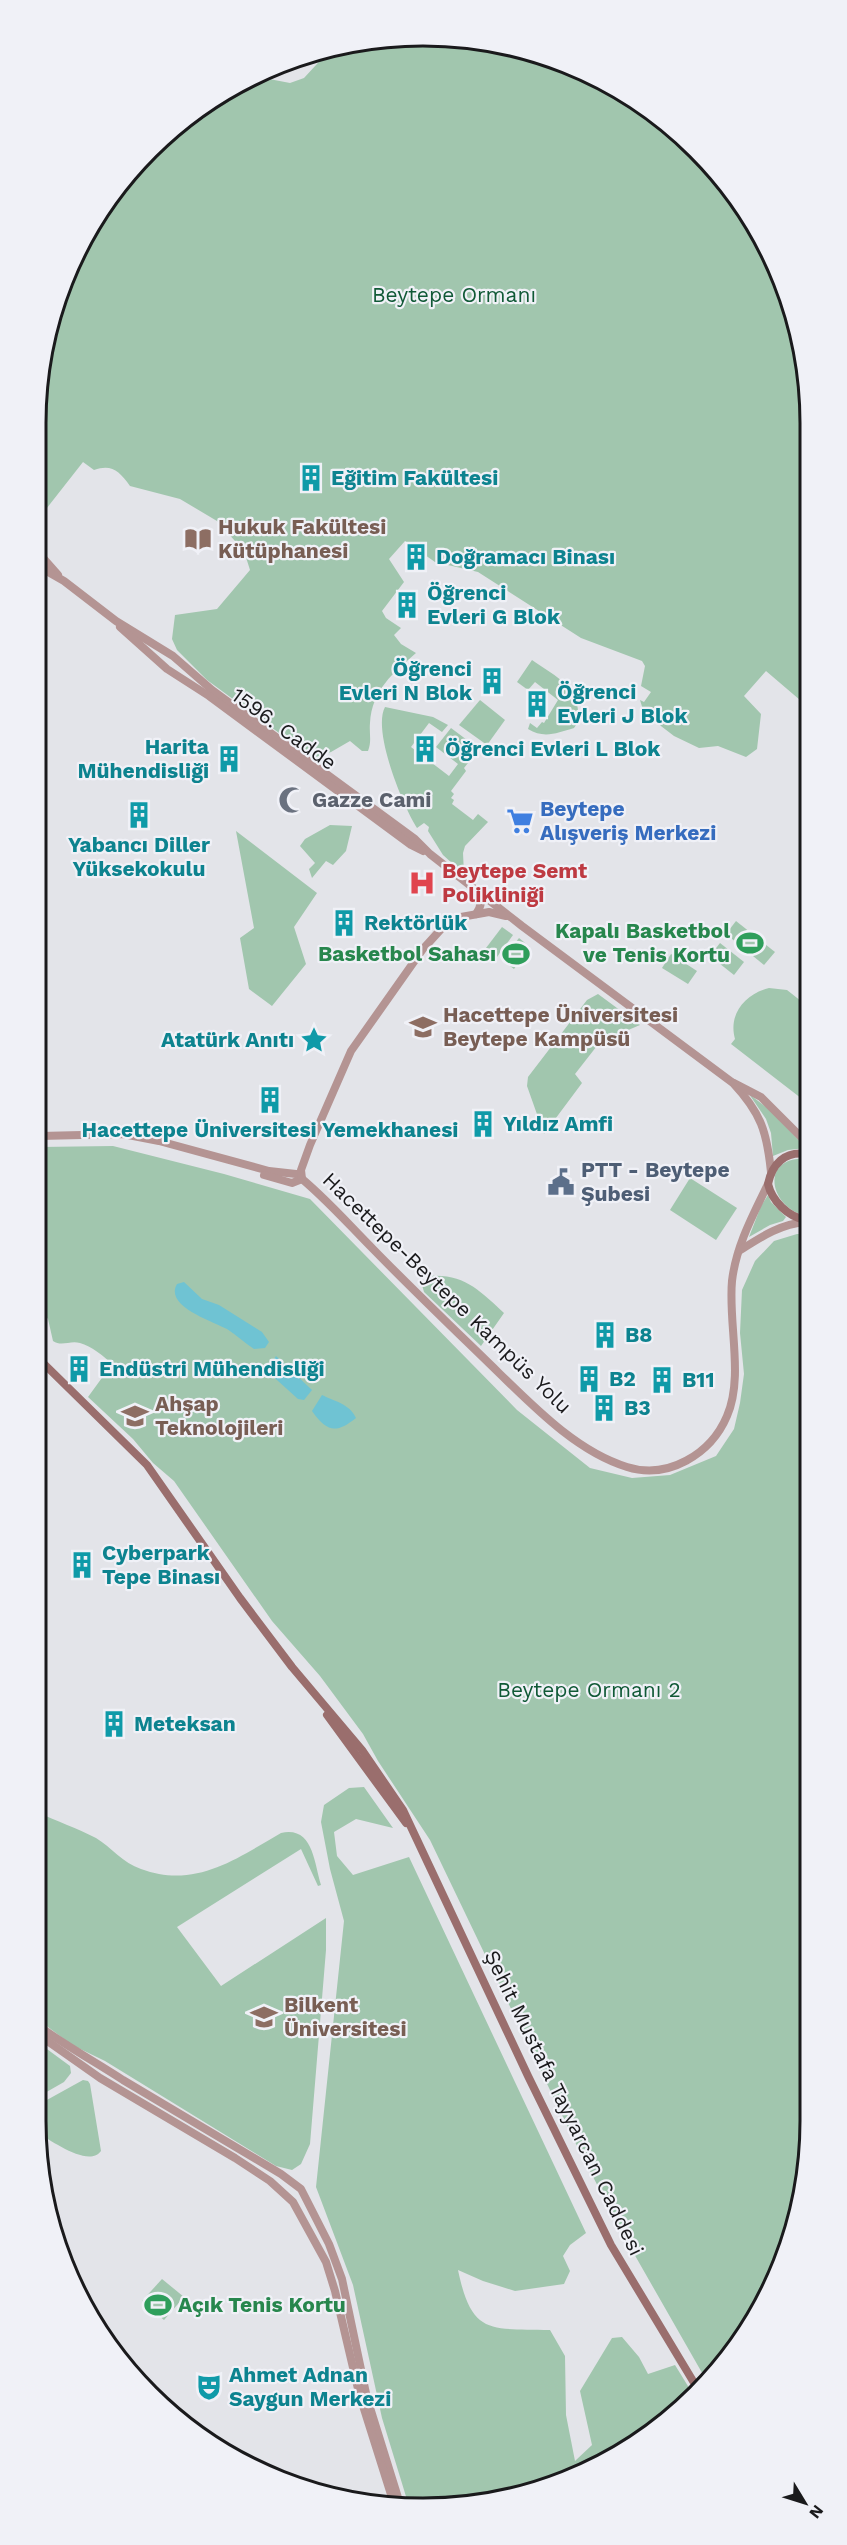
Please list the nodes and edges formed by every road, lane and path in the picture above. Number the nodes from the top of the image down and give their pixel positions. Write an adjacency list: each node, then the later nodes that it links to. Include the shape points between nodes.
1 (46, 561): 3 (street)
2 (46, 571): 3 (street)
3 (64, 581): 4 (street)
4 (116, 621): 5 (street, 1596. Cadde); 7 (street, 1596. Cadde)
5 (175, 657): 6 (street, 1596. Cadde); 7 (street)
6 (184, 665): 8 (street); 9 (street, 1596. Cadde, via 212,690 416,839)
7 (164, 667): 8 (street, 1596. Cadde)
8 (175, 675): 9 (street, 1596. Cadde, via 411,845)
9 (430, 854): 10 (street, 1596. Cadde)
10 (478, 891): 11 (street, via 481,903); 12 (street, 1596. Cadde)
11 (476, 914): 12 (street, via 489,912); 18 (street, via 454,920 433,937 361,1036 320,1121 304,1161)
12 (513, 919): 13 (street, 1596. Cadde)
13 (733, 1083): 14 (street, 1596. Cadde, via 761,1097); 17 (street, 1596. Cadde, via 753,1105 763,1125)
14 (800, 1136)
15 (46, 1139): 18 (street, via 126,1139 292,1183)
16 (800, 1154): 17 (main road, via 784,1157)
17 (771, 1172): 19 (main road, 1596. Cadde)
18 (302, 1179): 22 (street, Hacettepe-Beytepe Kampüs Yolu, via 541,1412 590,1449 616,1463 642,1470 668,1468 697,1455 727,1417 734,1360 732,1280)
19 (768, 1184): 20 (main road, via 777,1202); 22 (street, Hacettepe-Beytepe Kampüs Yolu)
20 (800, 1218)
21 (800, 1222): 22 (street, via 784,1225)
22 (739, 1251)
23 (46, 1366): 31 (main road, Şehit Mustafa Tayyarcan Caddesi, via 147,1465 240,1598 362,1756 398,1815 412,1830 611,2245)
24 (46, 2031): 26 (street)
25 (46, 2040): 27 (street)
26 (98, 2063): 27 (street, via 101,2072); 28 (street)
27 (92, 2073): 30 (street, via 235,2158)
28 (294, 2183): 29 (street); 30 (street)
29 (305, 2194): 30 (street, via 303,2199); 33 (street, via 342,2280 367,2398)
30 (290, 2198): 32 (street, via 326,2262 359,2393)
31 (694, 2383)
32 (392, 2497)
33 (398, 2498)

